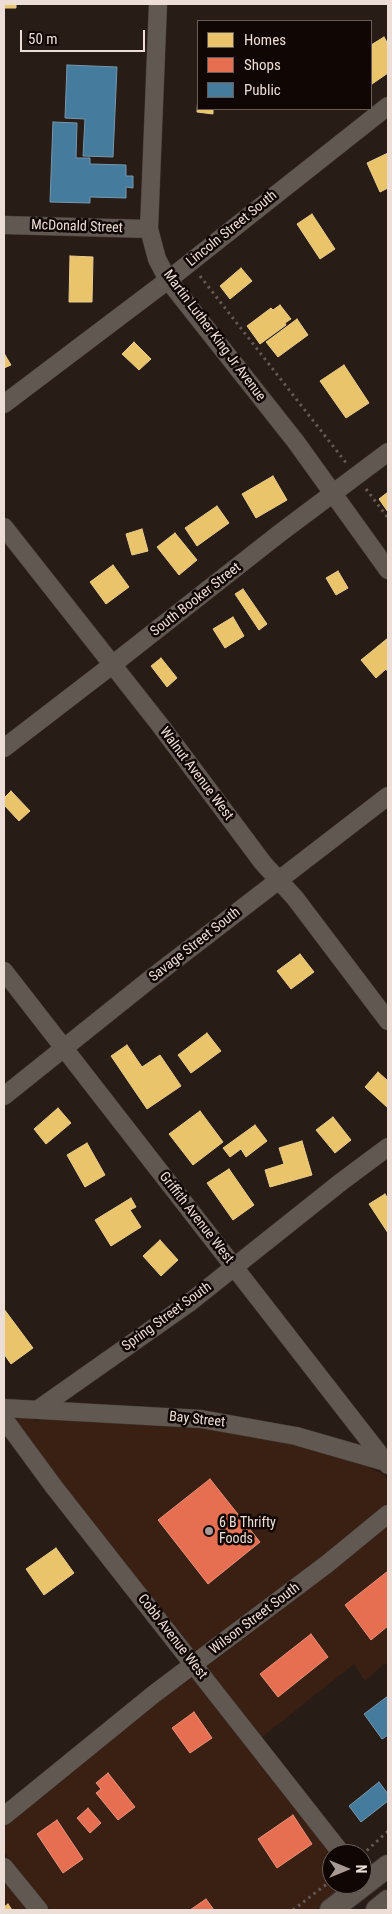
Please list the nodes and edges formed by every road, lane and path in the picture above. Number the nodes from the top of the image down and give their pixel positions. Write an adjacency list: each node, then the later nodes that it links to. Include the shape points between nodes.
1 (158, 4): 4 (street, Martin Luther King Jr Avenue)
2 (387, 106): 5 (street, Lincoln Street South)
3 (4, 225): 4 (street, McDonald Street)
4 (149, 229): 6 (street, Martin Luther King Jr Avenue, via 157,259)
5 (190, 263): 6 (street, Lincoln Street South); 9 (path)
6 (168, 280): 7 (street, Lincoln Street South); 10 (street, Martin Luther King Jr Avenue)
7 (4, 404)
8 (388, 452): 9 (street, South Booker Street)
9 (356, 476): 10 (street, South Booker Street); 11 (path)
10 (333, 494): 13 (street, Martin Luther King Jr Avenue); 14 (street, South Booker Street)
11 (388, 518)
12 (4, 527): 14 (street, Walnut Avenue West)
13 (388, 570)
14 (112, 665): 15 (street, South Booker Street); 17 (street, Walnut Avenue West)
15 (4, 748)
16 (388, 796): 17 (street, Savage Street South)
17 (279, 880): 19 (street, Walnut Avenue West); 20 (street, Savage Street South)
18 (4, 971): 20 (street, Griffith Avenue West)
19 (388, 1021)
20 (64, 1048): 21 (street, Savage Street South); 23 (street, Griffith Avenue West)
21 (4, 1096)
22 (388, 1147): 23 (street, Spring Street South)
23 (234, 1268): 25 (street, Spring Street South); 27 (street, Griffith Avenue West)
24 (4, 1408): 25 (street, Bay Street)
25 (37, 1410): 27 (street, Bay Street, via 201,1419 296,1436)
26 (4, 1418): 29 (street, Cobb Avenue West)
27 (387, 1464)
28 (388, 1514): 29 (street, Wilson Street South)
29 (194, 1666): 30 (street, Wilson Street South, via 154,1694); 32 (street, Cobb Avenue West)
30 (4, 1816)
31 (388, 1831): 33 (path)
32 (334, 1844)
33 (372, 1846)
34 (388, 1866): 36 (street)
35 (4, 1867): 41 (street)
36 (372, 1876)
37 (322, 1888): 42 (path)
38 (372, 1892): 40 (street)
39 (349, 1894): 43 (street)
40 (383, 1907)
41 (39, 1910)
42 (293, 1910)
43 (331, 1910)

